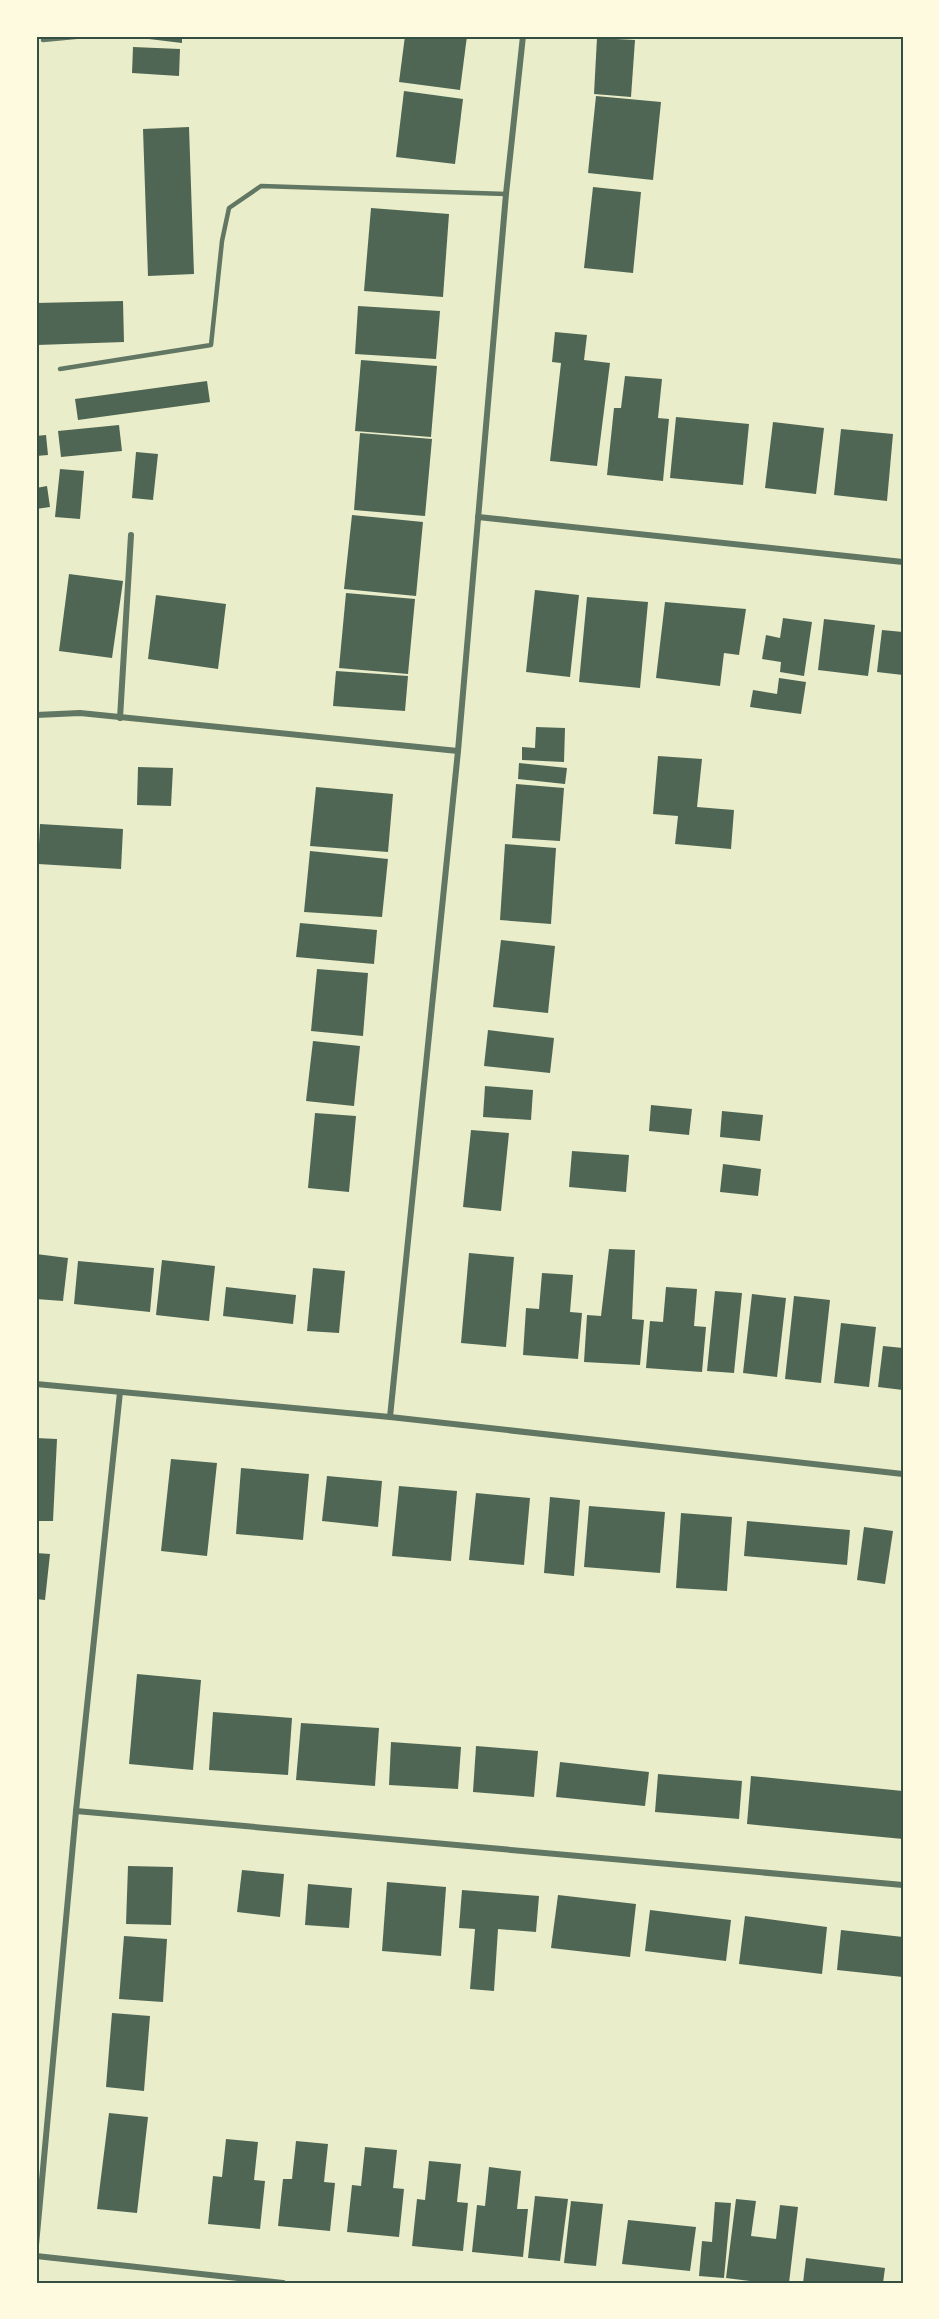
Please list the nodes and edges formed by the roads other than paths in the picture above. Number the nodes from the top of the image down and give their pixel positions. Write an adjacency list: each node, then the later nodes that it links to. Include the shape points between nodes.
1 (85, 36): 3 (lane)
2 (523, 36): 4 (street)
3 (43, 40)
4 (506, 194): 5 (lane, via 261,186 229,208 211,345); 6 (street)
5 (60, 369)
6 (478, 517): 8 (street); 11 (street)
7 (131, 535): 10 (street)
8 (903, 562)
9 (36, 715): 10 (street, via 80,713)
10 (120, 718): 11 (street)
11 (458, 752): 14 (street)
12 (36, 1384): 13 (street)
13 (120, 1392): 14 (street); 16 (street)
14 (390, 1417): 15 (street)
15 (903, 1474)
16 (76, 1811): 17 (street); 18 (street)
17 (903, 1885)
18 (36, 2245)
19 (36, 2256): 20 (street)
20 (283, 2283)

